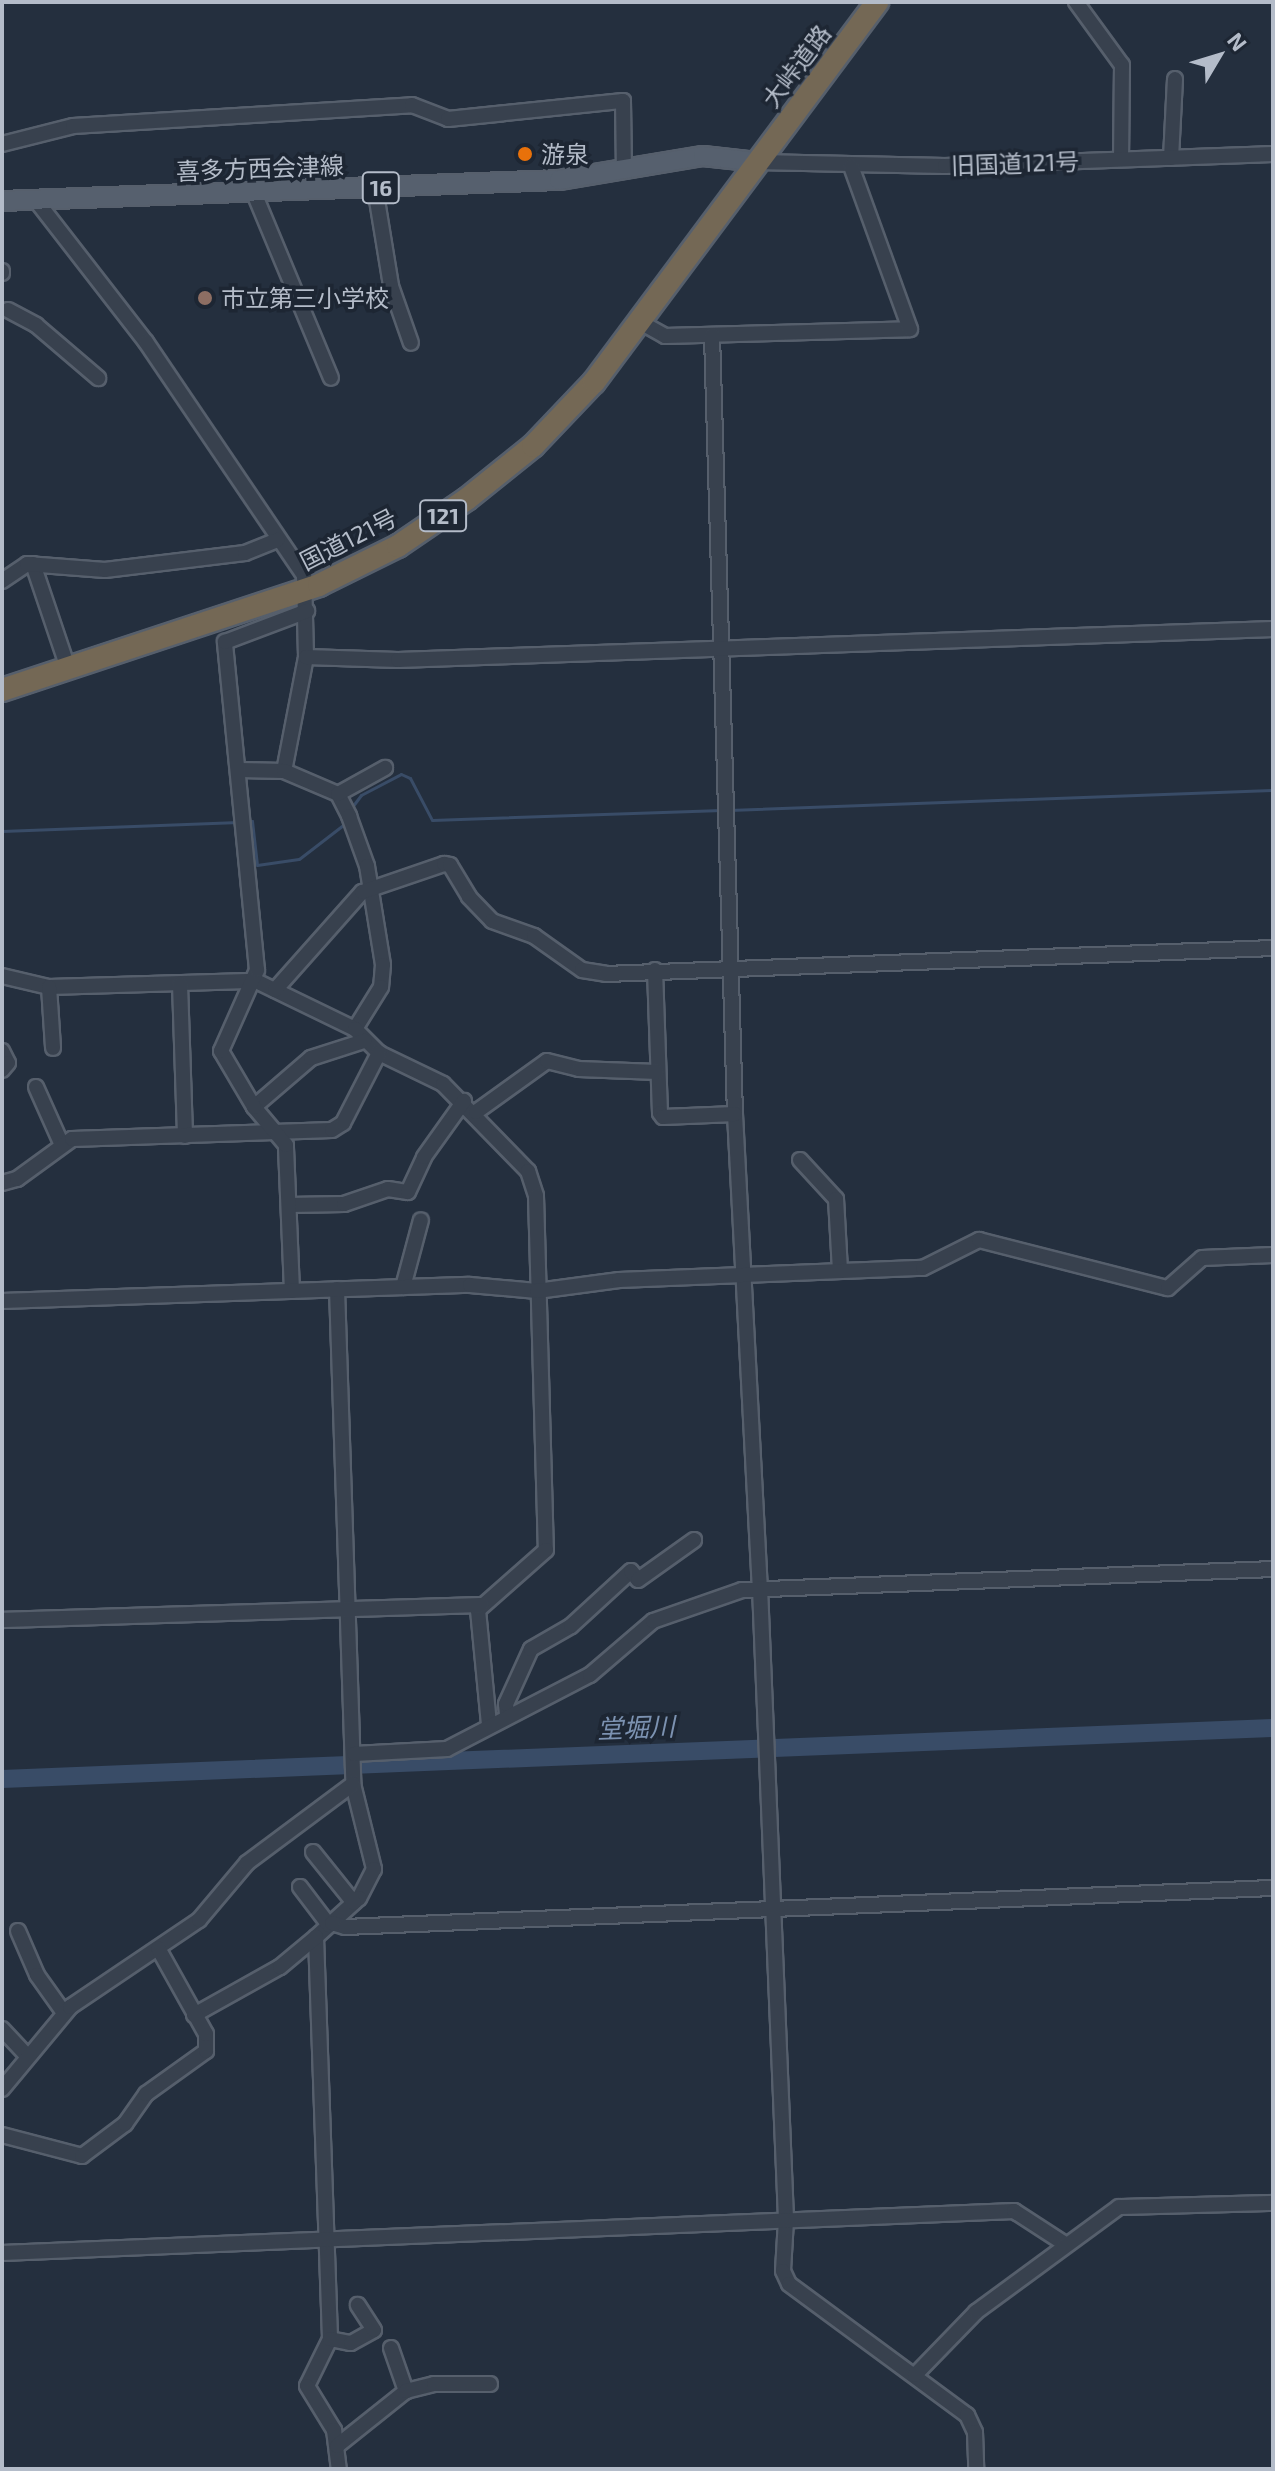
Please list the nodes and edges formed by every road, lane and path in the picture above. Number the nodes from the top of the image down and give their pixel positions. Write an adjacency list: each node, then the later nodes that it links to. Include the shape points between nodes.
1 (877, 2): 8 (highway, 大峠道路 / 121)
2 (1076, 2): 7 (street, via 1122,65)
3 (1175, 79): 6 (street)
4 (2, 144): 10 (street, via 73,126 412,105 448,119 623,101)
5 (1273, 154): 6 (street, 旧国道121号)
6 (1171, 158): 7 (street, 旧国道121号)
7 (1121, 159): 9 (street, 旧国道121号)
8 (757, 162): 9 (street, 旧国道121号); 10 (main road, 喜多方西会津線 / 16, via 703,156); 16 (highway, 国道121号 / 121)
9 (851, 166): 17 (street, via 910,329)
10 (624, 169): 11 (main road, 喜多方西会津線 / 16, via 559,180)
11 (375, 188): 12 (main road, 喜多方西会津線 / 16); 18 (street, via 391,286)
12 (254, 193): 14 (main road, 喜多方西会津線 / 16); 20 (street, via 294,300)
13 (3, 199): 14 (main road, 喜多方西会津線 / 16)
14 (35, 199): 21 (street, via 146,342)
15 (8, 310): 19 (street, via 36,325)
16 (640, 322): 17 (street, via 665,336); 24 (highway, 国道121号 / 121, via 562,417 478,491)
17 (712, 335): 26 (street)
18 (411, 343)
19 (98, 378)
20 (331, 378)
21 (277, 540): 22 (street, via 245,553 105,570); 24 (street, via 304,575)
22 (33, 564): 23 (street); 28 (street)
23 (2, 581)
24 (306, 600): 27 (street); 28 (highway, 国道121号 / 121); 31 (street, via 225,642)
25 (1273, 629): 26 (street)
26 (721, 648): 27 (street, via 398,660); 36 (street)
27 (306, 657): 32 (street)
28 (68, 668): 29 (highway, 国道121号 / 121)
29 (2, 690)
30 (385, 768): 33 (street)
31 (240, 770): 32 (street); 39 (street)
32 (284, 771): 33 (street)
33 (338, 794): 34 (street)
34 (372, 889): 37 (street, via 450,865 492,921 534,936 582,970); 42 (street, via 362,892); 43 (street, via 381,987)
35 (1273, 948): 36 (street)
36 (731, 967): 37 (street); 53 (street)
37 (655, 970): 48 (street)
38 (2, 976): 41 (street)
39 (256, 981): 40 (street); 42 (street); 51 (street, via 221,1051)
40 (180, 984): 41 (street); 55 (street)
41 (49, 987): 44 (street)
42 (275, 990): 43 (street)
43 (360, 1035): 46 (street); 51 (street, via 311,1058)
44 (53, 1048)
45 (2, 1051): 47 (street, via 8,1063)
46 (379, 1053): 50 (street, via 443,1084); 54 (street, via 343,1123 326,1131)
47 (2, 1070)
48 (657, 1072): 52 (street, via 591,1070 547,1061); 53 (street, via 663,1117)
49 (36, 1087): 56 (street)
50 (464, 1101): 52 (street); 59 (street, via 424,1157 408,1192 388,1189 344,1204)
51 (254, 1107): 54 (street)
52 (476, 1112): 67 (street, via 519,1159 533,1184)
53 (735, 1114): 63 (street)
54 (279, 1133): 55 (street); 59 (street, via 287,1148)
55 (185, 1136): 56 (street, via 76,1138)
56 (61, 1143): 58 (street, via 17,1179)
57 (800, 1160): 62 (street, via 836,1199)
58 (2, 1183)
59 (289, 1205): 66 (street)
60 (421, 1220): 64 (street)
61 (1273, 1255): 62 (street, via 1202,1258 1168,1288 979,1240 935,1265)
62 (840, 1271): 63 (street)
63 (745, 1275): 67 (street, via 619,1280); 71 (street)
64 (403, 1287): 65 (street); 67 (street)
65 (337, 1289): 66 (street); 73 (street)
66 (292, 1291): 68 (street)
67 (537, 1291): 72 (street, via 546,1550)
68 (2, 1301)
69 (694, 1540): 75 (street, via 638,1580 631,1571 571,1626 531,1649 506,1704)
70 (1273, 1569): 71 (street)
71 (760, 1588): 75 (street, via 662,1617 590,1675); 83 (street)
72 (482, 1605): 73 (street); 76 (street, via 478,1619)
73 (346, 1611): 74 (street); 77 (street)
74 (2, 1620)
75 (507, 1714): 76 (street)
76 (489, 1724): 77 (street, via 447,1749)
77 (354, 1754): 78 (street)
78 (353, 1784): 82 (street, via 374,1869); 87 (street, via 247,1863 199,1920)
79 (313, 1852): 82 (street)
80 (300, 1887): 84 (street)
81 (1273, 1888): 83 (street)
82 (354, 1903): 84 (street)
83 (771, 1910): 84 (street); 95 (street)
84 (330, 1924): 86 (street)
85 (18, 1931): 88 (street, via 37,1975)
86 (316, 1937): 89 (street, via 280,1967); 96 (street)
87 (158, 1948): 88 (street); 89 (street)
88 (64, 2013): 91 (street)
89 (194, 2015): 93 (street, via 209,2042 206,2051 146,2094 125,2124 86,2154 72,2156)
90 (2, 2029): 91 (street)
91 (26, 2055): 92 (street, via 19,2072)
92 (2, 2089)
93 (2, 2135)
94 (1273, 2203): 97 (street, via 1119,2207)
95 (786, 2220): 96 (street); 97 (street, via 1014,2211); 102 (street, via 783,2271 789,2284)
96 (328, 2238): 98 (street); 100 (street)
97 (1065, 2244): 102 (street, via 976,2312)
98 (2, 2253)
99 (358, 2305): 100 (street, via 374,2330 351,2343)
100 (330, 2339): 105 (street, via 307,2386 331,2423)
101 (391, 2348): 104 (street)
102 (915, 2375): 107 (street, via 973,2423)
103 (490, 2384): 104 (street, via 434,2384)
104 (406, 2391): 105 (street)
105 (337, 2446): 106 (street)
106 (339, 2469)
107 (976, 2469)

